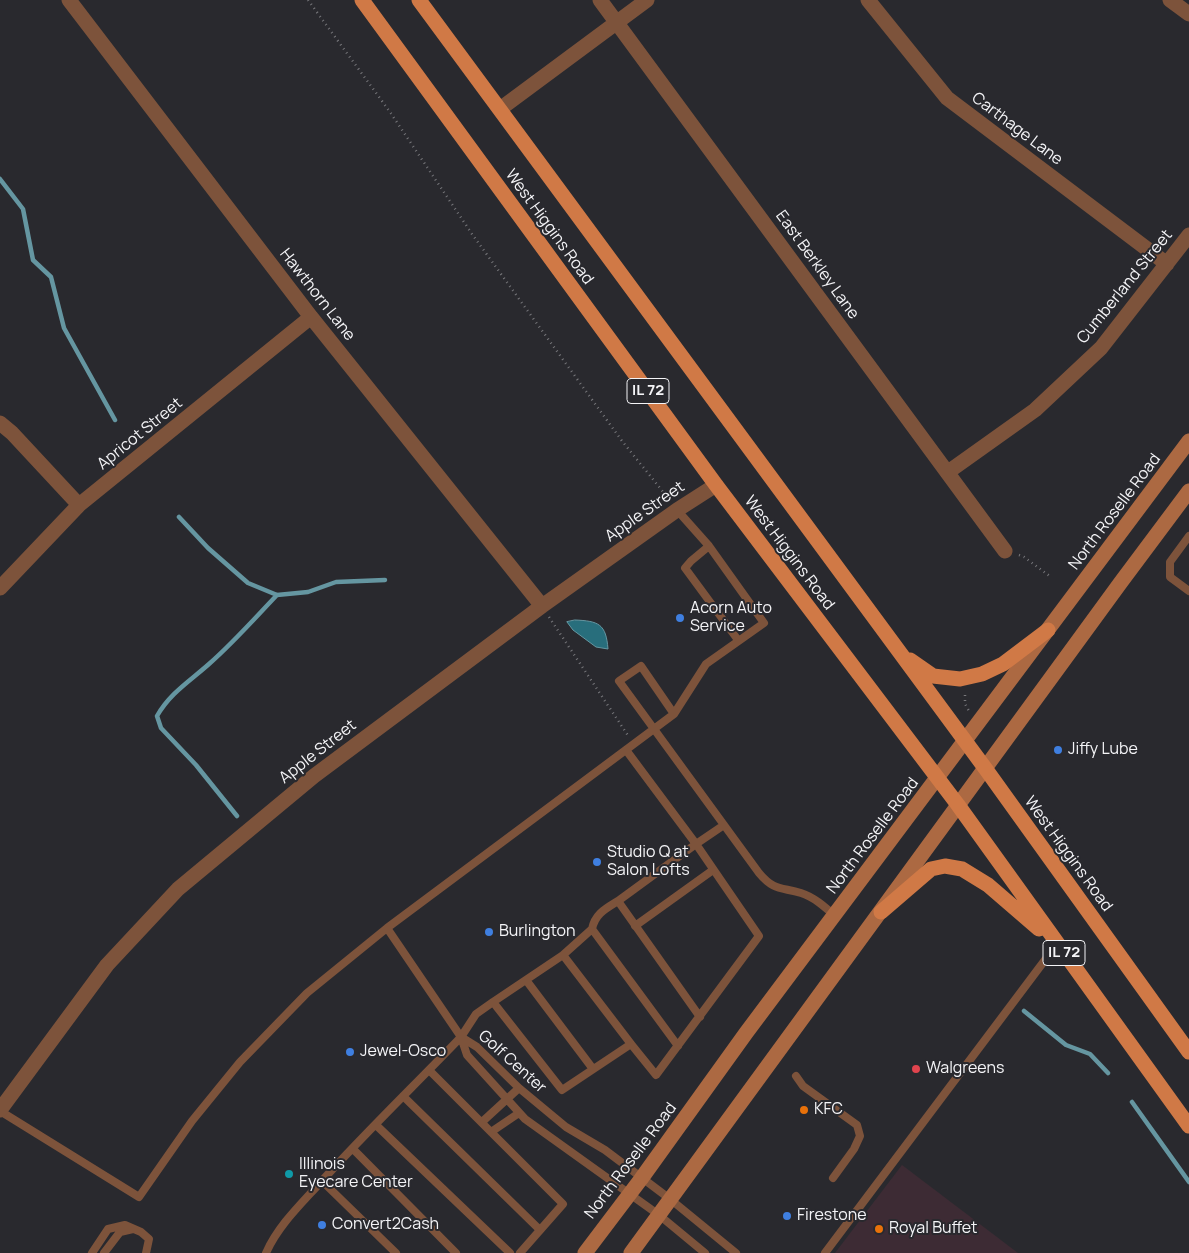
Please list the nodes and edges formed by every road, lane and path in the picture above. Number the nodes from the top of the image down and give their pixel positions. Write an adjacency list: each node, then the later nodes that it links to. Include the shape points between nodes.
1 (69, 0): 14 (street, Hawthorn Lane)
2 (308, 0): 21 (path, via 390,112 472,234 622,441)
3 (362, 0): 18 (main road, West Higgins Road / IL 72)
4 (419, 0): 11 (main road, West Higgins Road / IL 72)
5 (600, 0): 10 (street, East Berkley Lane)
6 (647, 0): 10 (street)
7 (868, 0): 13 (street, Carthage Lane, via 947,98)
8 (1170, 0): 9 (street)
9 (1189, 14)
10 (616, 22): 11 (street); 17 (street, East Berkley Lane)
11 (500, 109): 31 (main road, West Higgins Road / IL 72)
12 (1189, 235): 13 (street, Cumberland Street)
13 (1167, 264): 17 (street, Cumberland Street, via 1101,348 1035,410)
14 (311, 317): 20 (street, Apricot Street); 28 (street, Hawthorn Lane)
15 (0, 423): 20 (street)
16 (1189, 441): 29 (main road, North Roselle Road)
17 (948, 472): 24 (street, East Berkley Lane)
18 (716, 485): 21 (street, Apple Street); 40 (main road, West Higgins Road / IL 72)
19 (1189, 491): 39 (main road)
20 (79, 505): 26 (street, Apricot Street)
21 (677, 510): 23 (lane); 28 (street, Apple Street)
22 (1189, 536): 27 (lane, via 1170,562 1170,577)
23 (709, 546): 30 (lane, via 685,568); 30 (lane, via 764,623)
24 (1005, 551): 25 (path, via 1024,558)
25 (1050, 577)
26 (0, 588)
27 (1189, 591)
28 (542, 606): 37 (path); 66 (street, Apple Street, via 314,776 178,889 107,965)
29 (1048, 630): 31 (main road, via 1003,664 982,674 960,679 933,676); 36 (main road, North Roselle Road)
30 (738, 640): 34 (lane, via 706,664)
31 (899, 652): 36 (main road, West Higgins Road / IL 72)
32 (965, 695): 33 (path)
33 (969, 711)
34 (674, 714): 35 (lane); 35 (lane, via 641,666 619,681)
35 (654, 730): 37 (lane); 42 (lane)
36 (965, 742): 39 (main road, West Higgins Road / IL 72); 40 (main road, North Roselle Road)
37 (635, 744): 38 (lane)
38 (626, 750): 43 (lane); 49 (lane)
39 (985, 768): 41 (main road); 59 (main road, West Higgins Road / IL 72)
40 (938, 779): 41 (main road, West Higgins Road / IL 72); 47 (main road, North Roselle Road)
41 (958, 805): 46 (main road); 51 (main road, West Higgins Road / IL 72)
42 (724, 825): 43 (lane); 47 (lane, via 768,884 803,894)
43 (696, 844): 44 (lane); 45 (lane)
44 (713, 870): 48 (lane); 55 (lane, via 759,936)
45 (618, 901): 48 (lane); 50 (lane, via 594,920)
46 (881, 912): 51 (main road, via 930,869 945,866 962,868 988,885); 77 (main road)
47 (835, 916): 74 (main road, North Roselle Road)
48 (636, 926): 55 (lane)
49 (387, 928): 56 (lane); 66 (lane, via 307,993 240,1062 192,1121 139,1197)
50 (592, 929): 52 (lane); 58 (lane)
51 (1057, 944): 70 (main road, West Higgins Road / IL 72); 93 (lane)
52 (563, 954): 53 (lane); 57 (lane)
53 (526, 980): 54 (lane); 60 (lane)
54 (493, 1002): 56 (lane, via 476,1014); 60 (lane, via 562,1090)
55 (700, 1017): 58 (lane)
56 (461, 1037): 61 (lane); 63 (lane, Golf Center, via 477,1047); 65 (lane, Golf Center, via 467,1055)
57 (631, 1044): 58 (lane, via 656,1075); 60 (lane)
58 (678, 1046)
59 (1189, 1052)
60 (593, 1069)
61 (429, 1070): 64 (lane); 68 (lane)
62 (796, 1076): 73 (lane, via 803,1086 857,1125 860,1136)
63 (519, 1088): 65 (lane); 74 (lane, Golf Center, via 566,1127 606,1150)
64 (403, 1096): 69 (lane); 80 (lane)
65 (506, 1100): 67 (lane, Golf Center); 68 (lane)
66 (0, 1110)
67 (519, 1113): 71 (lane); 76 (lane, Golf Center)
68 (482, 1122): 71 (lane)
69 (376, 1125): 72 (lane); 87 (lane)
70 (1189, 1126)
71 (492, 1132): 80 (lane, via 563,1204)
72 (353, 1149): 75 (lane); 86 (lane)
73 (833, 1178)
74 (641, 1179): 76 (main road, North Roselle Road); 77 (lane, Golf Center)
75 (322, 1182): 84 (lane, via 277,1232); 85 (lane)
76 (629, 1194): 78 (lane, Golf Center); 89 (main road, North Roselle Road)
77 (670, 1199): 78 (main road); 92 (lane, Golf Center)
78 (659, 1215): 90 (main road); 91 (lane, Golf Center)
79 (134, 1229): 81 (lane, via 125,1225 108,1229); 82 (lane, via 120,1232); 83 (lane, via 149,1239)
80 (540, 1230): 88 (lane)
81 (92, 1253)
82 (104, 1253)
83 (146, 1253)
84 (266, 1253)
85 (396, 1253)
86 (456, 1253)
87 (510, 1253)
88 (520, 1253)
89 (585, 1253)
90 (631, 1253)
91 (705, 1253)
92 (736, 1253)
93 (826, 1253)

